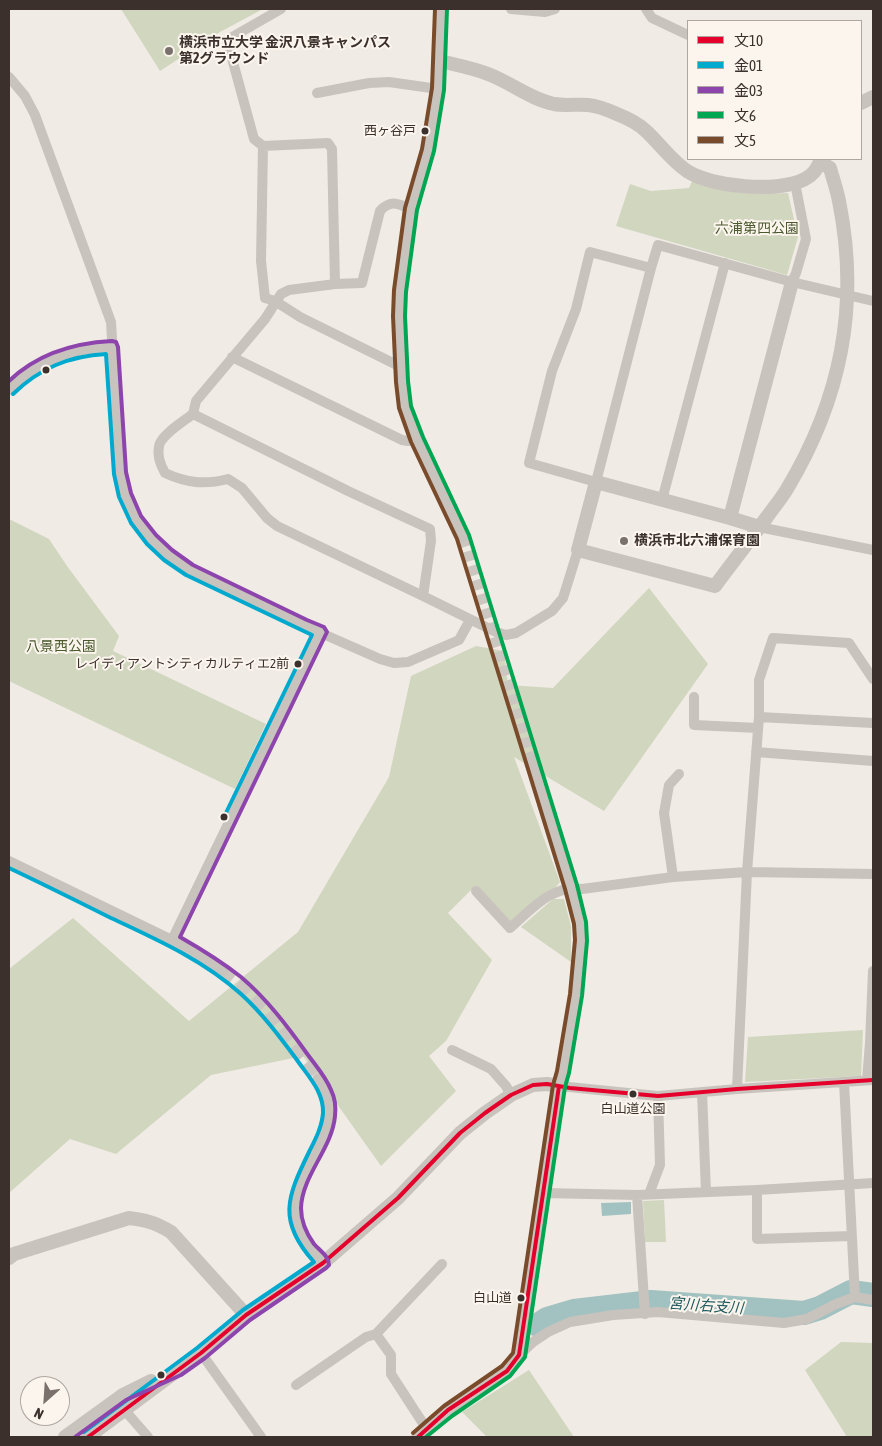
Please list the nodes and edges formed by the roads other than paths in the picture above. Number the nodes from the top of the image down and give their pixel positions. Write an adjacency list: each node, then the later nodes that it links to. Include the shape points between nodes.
1 (280, 9): 11 (street, via 227,40 254,139)
2 (441, 9): 7 (street)
3 (511, 9): 4 (street, via 545,12)
4 (555, 9)
5 (646, 9): 6 (street, via 652,18)
6 (687, 35)
7 (440, 61): 9 (street); 13 (street, via 489,74 553,104 590,105 618,114 645,130 687,171 708,180 744,186)
8 (9, 77): 22 (street, via 35,115 111,322)
9 (438, 89): 10 (street, via 369,82); 14 (street, via 428,150)
10 (317, 93)
11 (263, 146): 18 (street, via 328,143 332,149); 20 (street, via 261,262 265,298)
12 (821, 161): 13 (street, via 811,176); 19 (street, via 830,168 839,200)
13 (795, 183): 17 (street, via 806,239)
14 (412, 209): 18 (street, via 393,203 385,205 380,211 362,284); 24 (street, via 400,291)
15 (725, 263): 16 (street, via 658,245); 17 (street); 29 (street)
16 (651, 268): 28 (street); 28 (street, via 590,252 576,309 552,371 529,463)
17 (792, 282): 19 (street); 30 (street)
18 (334, 284): 20 (street, via 289,290)
19 (848, 296): 21 (street); 31 (street, via 838,370 818,430 786,490)
20 (275, 301): 23 (street, via 265,319); 24 (street, via 300,317)
21 (873, 301)
22 (112, 347): 25 (street, via 63,354 36,367); 37 (street, via 120,473 125,495 136,519 151,539 190,570)
23 (232, 357): 26 (street, via 196,401); 27 (street, via 402,440)
24 (401, 367): 27 (street, via 405,407)
25 (9, 390)
26 (193, 414): 35 (street, via 430,529); 35 (street, via 164,437 158,446 165,473 198,483 228,479 242,488 277,526)
27 (417, 439): 32 (street)
28 (596, 482): 29 (street); 33 (street)
29 (662, 500): 30 (street)
30 (730, 518): 31 (street)
31 (759, 527): 33 (street, via 714,586); 34 (street)
32 (463, 537)
33 (578, 550): 36 (street, via 563,598 552,611 516,633 506,635)
34 (873, 550)
35 (423, 596): 36 (street)
36 (470, 620): 37 (street, via 458,640 408,662 380,659)
37 (321, 632): 53 (street)
38 (873, 679): 40 (street, via 849,643 773,638 759,680)
39 (694, 697): 42 (street, via 694,725)
40 (759, 717): 41 (street); 42 (street)
41 (873, 723)
42 (758, 728): 43 (street)
43 (756, 752): 45 (street); 48 (street)
44 (530, 757): 51 (street)
45 (873, 761)
46 (679, 774): 50 (street, via 669,785 664,813)
47 (9, 861): 53 (street)
48 (747, 872): 49 (street); 50 (street); 62 (street)
49 (873, 874)
50 (674, 877): 51 (street, via 582,889)
51 (571, 887): 52 (street, via 548,895 510,928); 61 (street, via 581,940 576,995)
52 (476, 891)
53 (172, 940): 54 (street)
54 (221, 971)
55 (873, 971): 56 (street)
56 (872, 1043): 59 (street)
57 (452, 1050): 64 (street, via 491,1069)
58 (319, 1080): 75 (street, via 329,1104 329,1119 300,1186 295,1202 295,1221 302,1237)
59 (870, 1080): 60 (street)
60 (844, 1082): 62 (street); 67 (street)
61 (559, 1086): 64 (street, via 532,1085); 65 (street); 70 (street)
62 (737, 1089): 63 (street)
63 (702, 1092): 65 (street); 69 (street)
64 (511, 1095): 75 (street, via 460,1133 398,1198)
65 (658, 1096): 71 (street, via 660,1165)
66 (873, 1184): 67 (street)
67 (850, 1185): 68 (street); 73 (street)
68 (756, 1190): 69 (street); 73 (street, via 758,1239)
69 (706, 1192): 71 (street)
70 (543, 1193): 72 (street); 83 (street)
71 (649, 1194): 72 (street)
72 (637, 1195): 79 (street)
73 (852, 1236): 77 (street)
74 (9, 1258): 80 (street, via 129,1218 143,1220 171,1232)
75 (323, 1263): 80 (street)
76 (442, 1264): 81 (street)
77 (855, 1293): 78 (street); 79 (street, via 808,1318 784,1323)
78 (873, 1300)
79 (645, 1311): 83 (street, via 570,1322 548,1332)
80 (246, 1315): 82 (street)
81 (376, 1334): 84 (street, via 366,1337); 86 (street, via 391,1355 391,1374)
82 (201, 1353): 85 (street); 90 (street)
83 (519, 1355): 86 (street, via 507,1372 483,1386)
84 (296, 1385)
85 (120, 1405): 87 (street); 88 (street); 89 (street)
86 (422, 1433)
87 (66, 1437)
88 (88, 1437)
89 (148, 1437)
90 (261, 1437)

